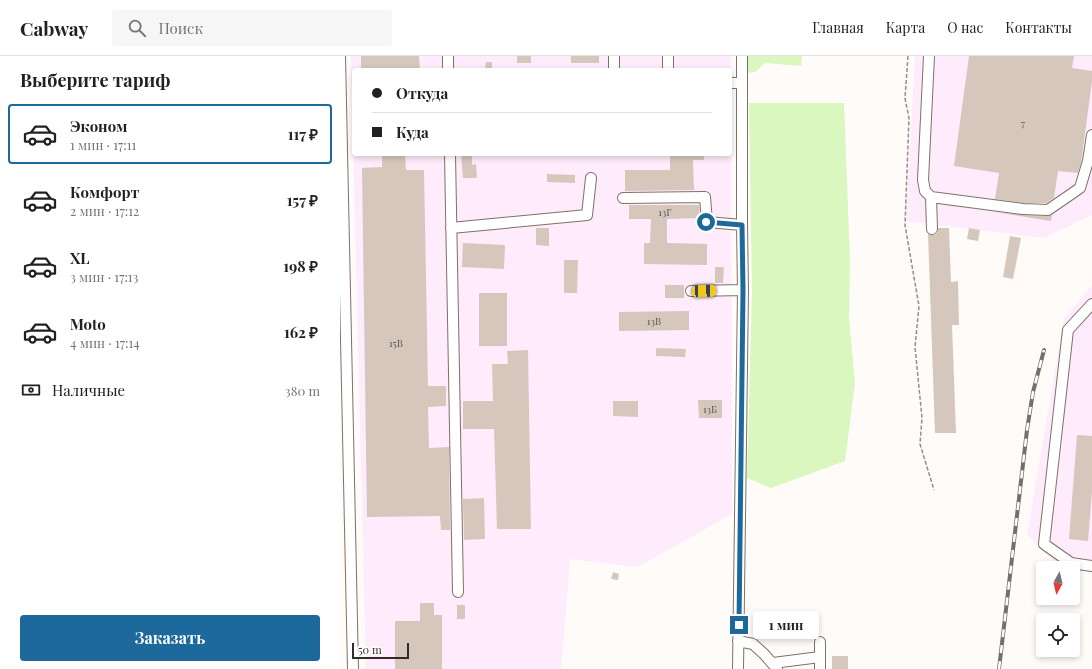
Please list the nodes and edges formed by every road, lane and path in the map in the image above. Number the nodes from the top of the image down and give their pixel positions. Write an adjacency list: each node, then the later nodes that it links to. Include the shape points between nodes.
1 (340, 56): 13 (street)
2 (448, 56): 8 (street)
3 (614, 56): 9 (street)
4 (668, 56): 10 (street)
5 (742, 56): 12 (street)
6 (908, 56): 26 (path, via 905,98 909,118 905,225 919,306 915,347 922,418 920,444)
7 (929, 56): 17 (street, via 923,180 925,191)
8 (448, 68)
9 (614, 68)
10 (668, 68)
11 (732, 83): 12 (street)
12 (742, 83): 19 (street)
13 (341, 133): 25 (street)
14 (1092, 135): 17 (street, via 1080,188 1048,210)
15 (450, 156): 20 (street)
16 (591, 178): 20 (street, via 587,215)
17 (931, 197): 21 (street)
18 (623, 198): 19 (street, via 704,197 706,222)
19 (742, 225): 22 (street)
20 (451, 228): 28 (street)
21 (932, 229)
22 (743, 290): 23 (street); 29 (street)
23 (691, 291)
24 (1092, 304): 27 (street, via 1068,330 1044,544 1071,563)
25 (344, 427): 33 (street)
26 (934, 490)
27 (1092, 566)
28 (458, 592)
29 (738, 641): 32 (street, via 753,644); 34 (street)
30 (820, 642): 31 (street)
31 (820, 657): 32 (street); 35 (street)
32 (775, 666)
33 (353, 669)
34 (738, 669)
35 (820, 669)

